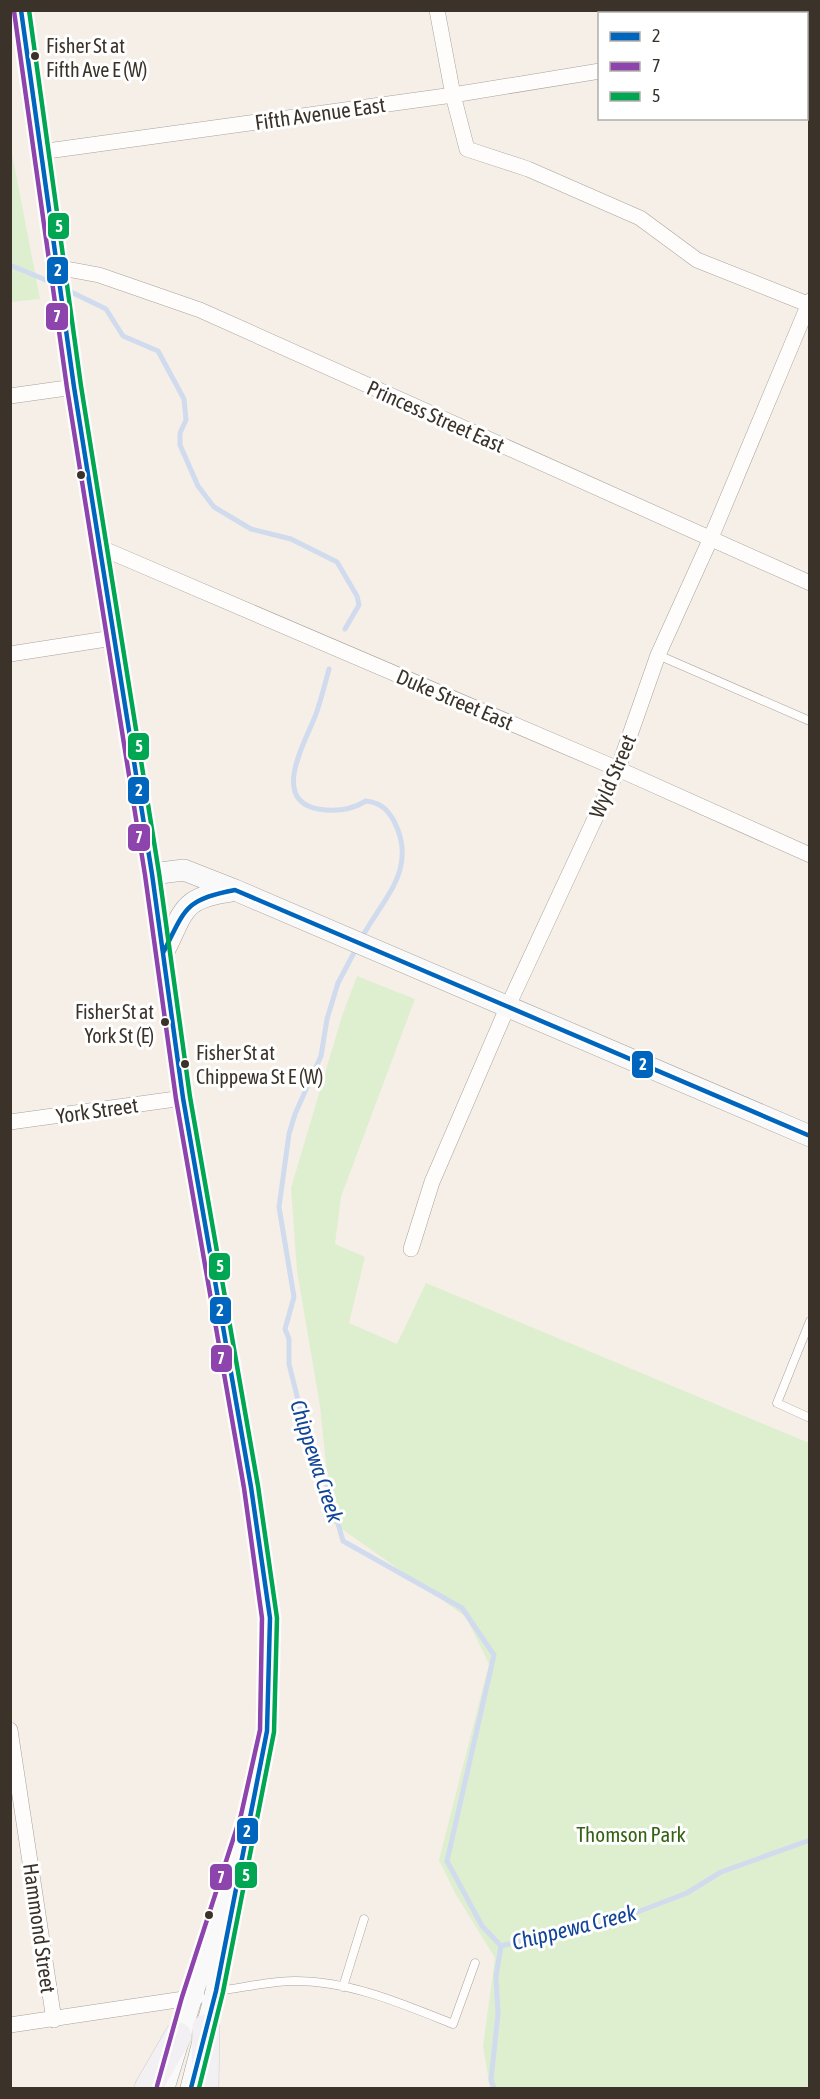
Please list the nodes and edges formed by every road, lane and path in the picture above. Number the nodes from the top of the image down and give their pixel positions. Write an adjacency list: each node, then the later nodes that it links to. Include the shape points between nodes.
1 (21, 10): 5 (main road)
2 (437, 10): 4 (street)
3 (598, 71): 4 (street, Fifth Avenue East)
4 (453, 95): 5 (street, Fifth Avenue East); 7 (street, via 467,149 528,170 639,218 697,260)
5 (39, 152): 6 (main road)
6 (57, 274): 8 (main road); 10 (street, Princess Street East, via 99,275 200,310)
7 (809, 304): 10 (street, Wyld Street)
8 (74, 387): 9 (street); 11 (main road)
9 (10, 396)
10 (710, 540): 12 (street, Princess Street East); 15 (street, Wyld Street)
11 (99, 547): 13 (main road); 17 (street, Duke Street East)
12 (810, 583)
13 (113, 638): 14 (street); 19 (main road)
14 (10, 654)
15 (658, 655): 16 (lane); 17 (street, Wyld Street)
16 (810, 721)
17 (618, 769): 18 (street, Duke Street East); 22 (street, Wyld Street)
18 (810, 855)
19 (152, 874): 20 (main road, via 184,870); 21 (main road)
20 (235, 890): 21 (main road, via 205,894 189,903); 22 (main road)
21 (163, 953): 23 (main road)
22 (507, 1008): 25 (main road); 26 (street, Wyld Street, via 432,1182)
23 (183, 1098): 24 (street, York Street); 30 (main road, via 270,1618 267,1731)
24 (10, 1122)
25 (810, 1136)
26 (411, 1249)
27 (810, 1322): 28 (lane, via 777,1403)
28 (810, 1418)
29 (10, 1730): 36 (street, Hammond Street)
30 (248, 1817): 34 (main road); 35 (main road)
31 (364, 1919): 33 (lane)
32 (475, 1963): 33 (lane, via 453,2024 379,1995)
33 (343, 1987): 34 (lane, via 295,1981)
34 (216, 1992): 35 (street); 38 (main road)
35 (189, 1999): 36 (street); 39 (main road)
36 (54, 2020): 37 (street)
37 (10, 2025)
38 (206, 2028): 42 (main road); 43 (highway)
39 (178, 2036): 40 (highway); 41 (main road)
40 (148, 2088)
41 (164, 2088)
42 (191, 2088)
43 (204, 2088)

